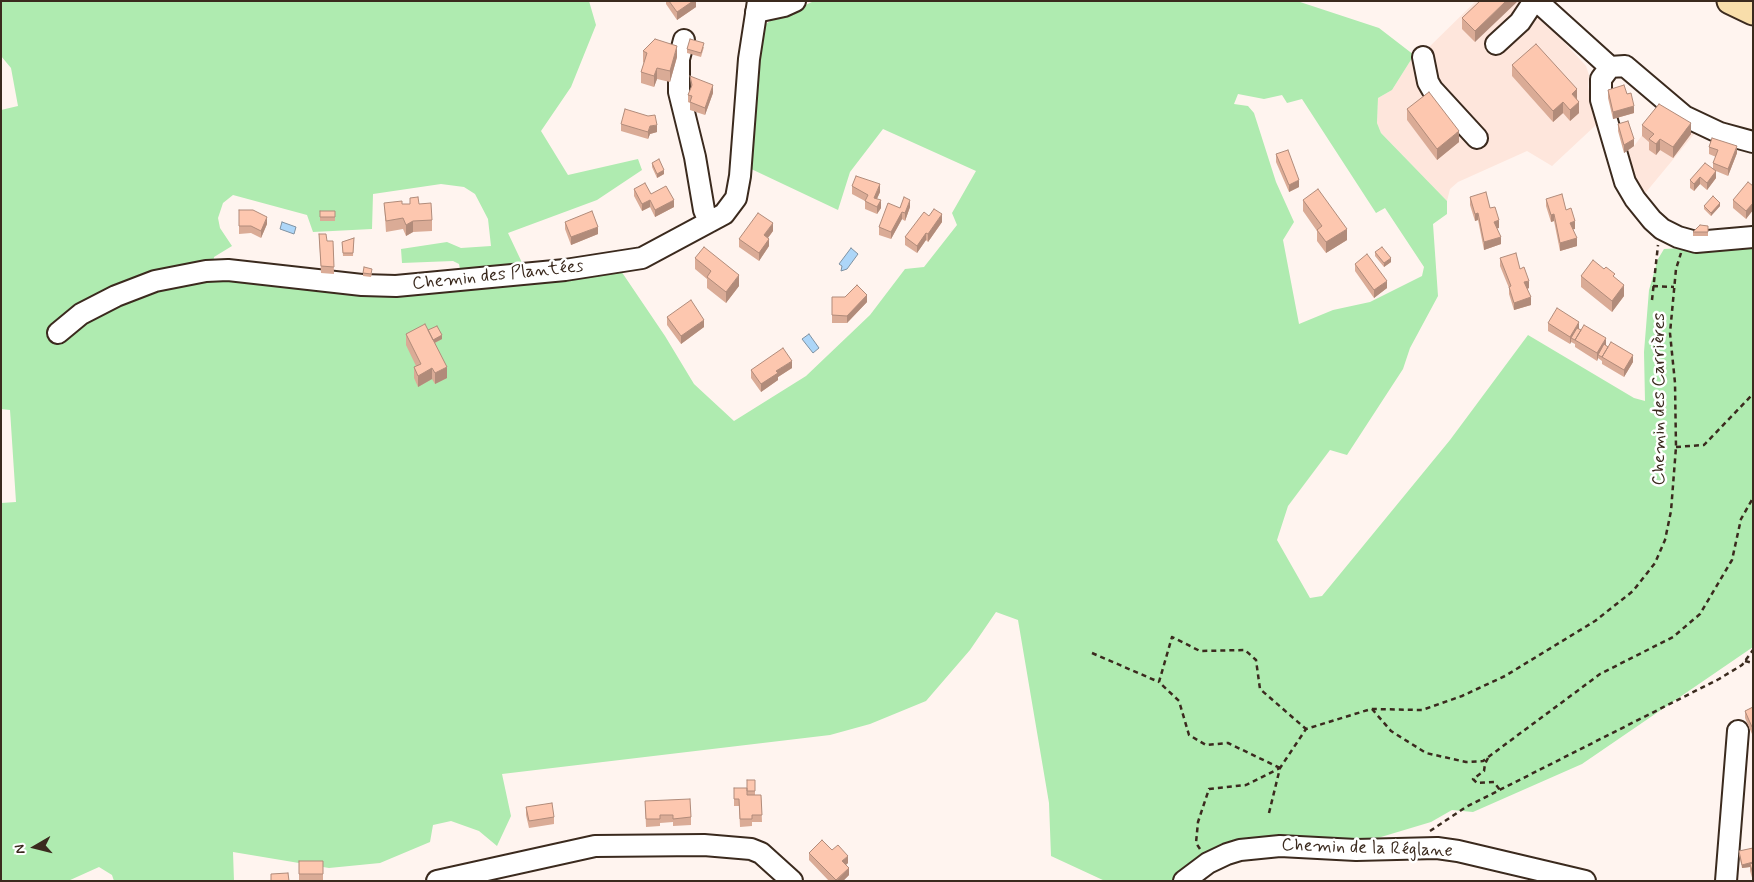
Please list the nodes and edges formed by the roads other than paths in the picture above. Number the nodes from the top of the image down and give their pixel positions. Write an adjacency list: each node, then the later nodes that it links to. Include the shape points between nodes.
1 (795, 1): 4 (street, via 777,8)
2 (1535, 1): 7 (street, via 1520,22); 9 (street)
3 (1730, 1): 5 (main road)
4 (757, 7): 12 (street, Chemin des Plantées, via 749,59 739,186 731,207)
5 (1753, 12)
6 (684, 40): 12 (street, via 679,59 679,92)
7 (1496, 44)
8 (1423, 57): 10 (street, via 1432,89)
9 (1610, 67): 11 (street, via 1620,65 1629,68 1684,116 1720,133); 13 (street, via 1601,79 1600,94 1625,182 1640,206 1662,229 1685,240 1708,242)
10 (1478, 138)
11 (1753, 142)
12 (709, 222): 14 (street, Chemin des Plantées, via 642,258 565,270 415,285 362,285 228,270 172,276 96,305 72,320)
13 (1753, 237)
14 (58, 334)
15 (1738, 731): 20 (street)
16 (437, 881): 17 (street, via 595,846 694,845 751,849 761,853)
17 (792, 881)
18 (1184, 881): 19 (street, Chemin de la Réglane, via 1208,863 1233,852 1288,846 1458,851)
19 (1585, 881)
20 (1726, 881)

